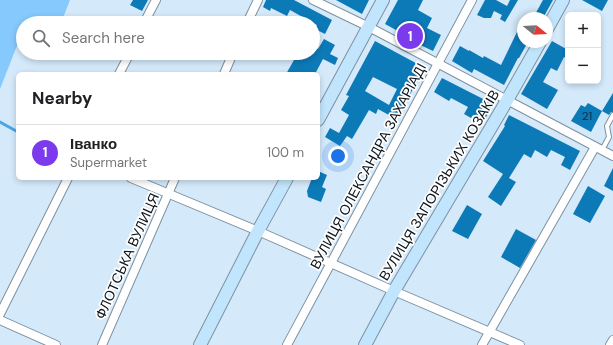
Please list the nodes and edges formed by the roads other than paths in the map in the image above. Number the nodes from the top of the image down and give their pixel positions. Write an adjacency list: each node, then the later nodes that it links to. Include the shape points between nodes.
1 (156, 0): 7 (street)
2 (258, 0): 8 (street)
3 (313, 0): 10 (street)
4 (383, 0): 10 (main road)
5 (472, 0): 14 (street, ВУЛИЦЯ ОЛЕКСАНДРА ЗАХАРІАДІ)
6 (563, 0): 9 (main road)
7 (148, 16)
8 (250, 16)
9 (553, 18)
10 (369, 27): 14 (street); 18 (main road)
11 (537, 48): 17 (main road, ВУЛИЦЯ ЗАПОРІЗЬКИХ КОЗАКІВ)
12 (126, 60): 15 (street)
13 (230, 60): 16 (street)
14 (437, 64): 17 (street); 28 (street, ВУЛИЦЯ ОЛЕКСАНДРА ЗАХАРІАДІ)
15 (120, 72)
16 (225, 72)
17 (507, 100): 20 (street); 29 (main road, ВУЛИЦЯ ЗАПОРІЗЬКИХ КОЗАКІВ)
18 (320, 116)
19 (613, 116): 20 (lane, via 607,126 609,137)
20 (598, 149): 21 (street); 32 (street)
21 (613, 156)
22 (67, 180): 30 (street)
23 (136, 180): 26 (street)
24 (174, 180): 26 (street, ФЛОТСЬКА ВУЛИЦЯ)
25 (286, 180): 27 (main road)
26 (168, 193): 27 (street); 35 (street, ФЛОТСЬКА ВУЛИЦЯ)
27 (258, 231): 28 (street); 36 (main road)
28 (331, 263): 29 (street); 37 (street, ВУЛИЦЯ ОЛЕКСАНДРА ЗАХАРІАДІ)
29 (389, 289): 32 (street); 38 (main road, ВУЛИЦЯ ЗАПОРІЗЬКИХ КОЗАКІВ)
30 (0, 314)
31 (0, 320): 34 (street)
32 (489, 331): 39 (street); 40 (street)
33 (613, 340): 41 (street)
34 (56, 345)
35 (102, 345)
36 (200, 345)
37 (287, 345)
38 (365, 345)
39 (482, 345)
40 (520, 345)
41 (610, 345)

